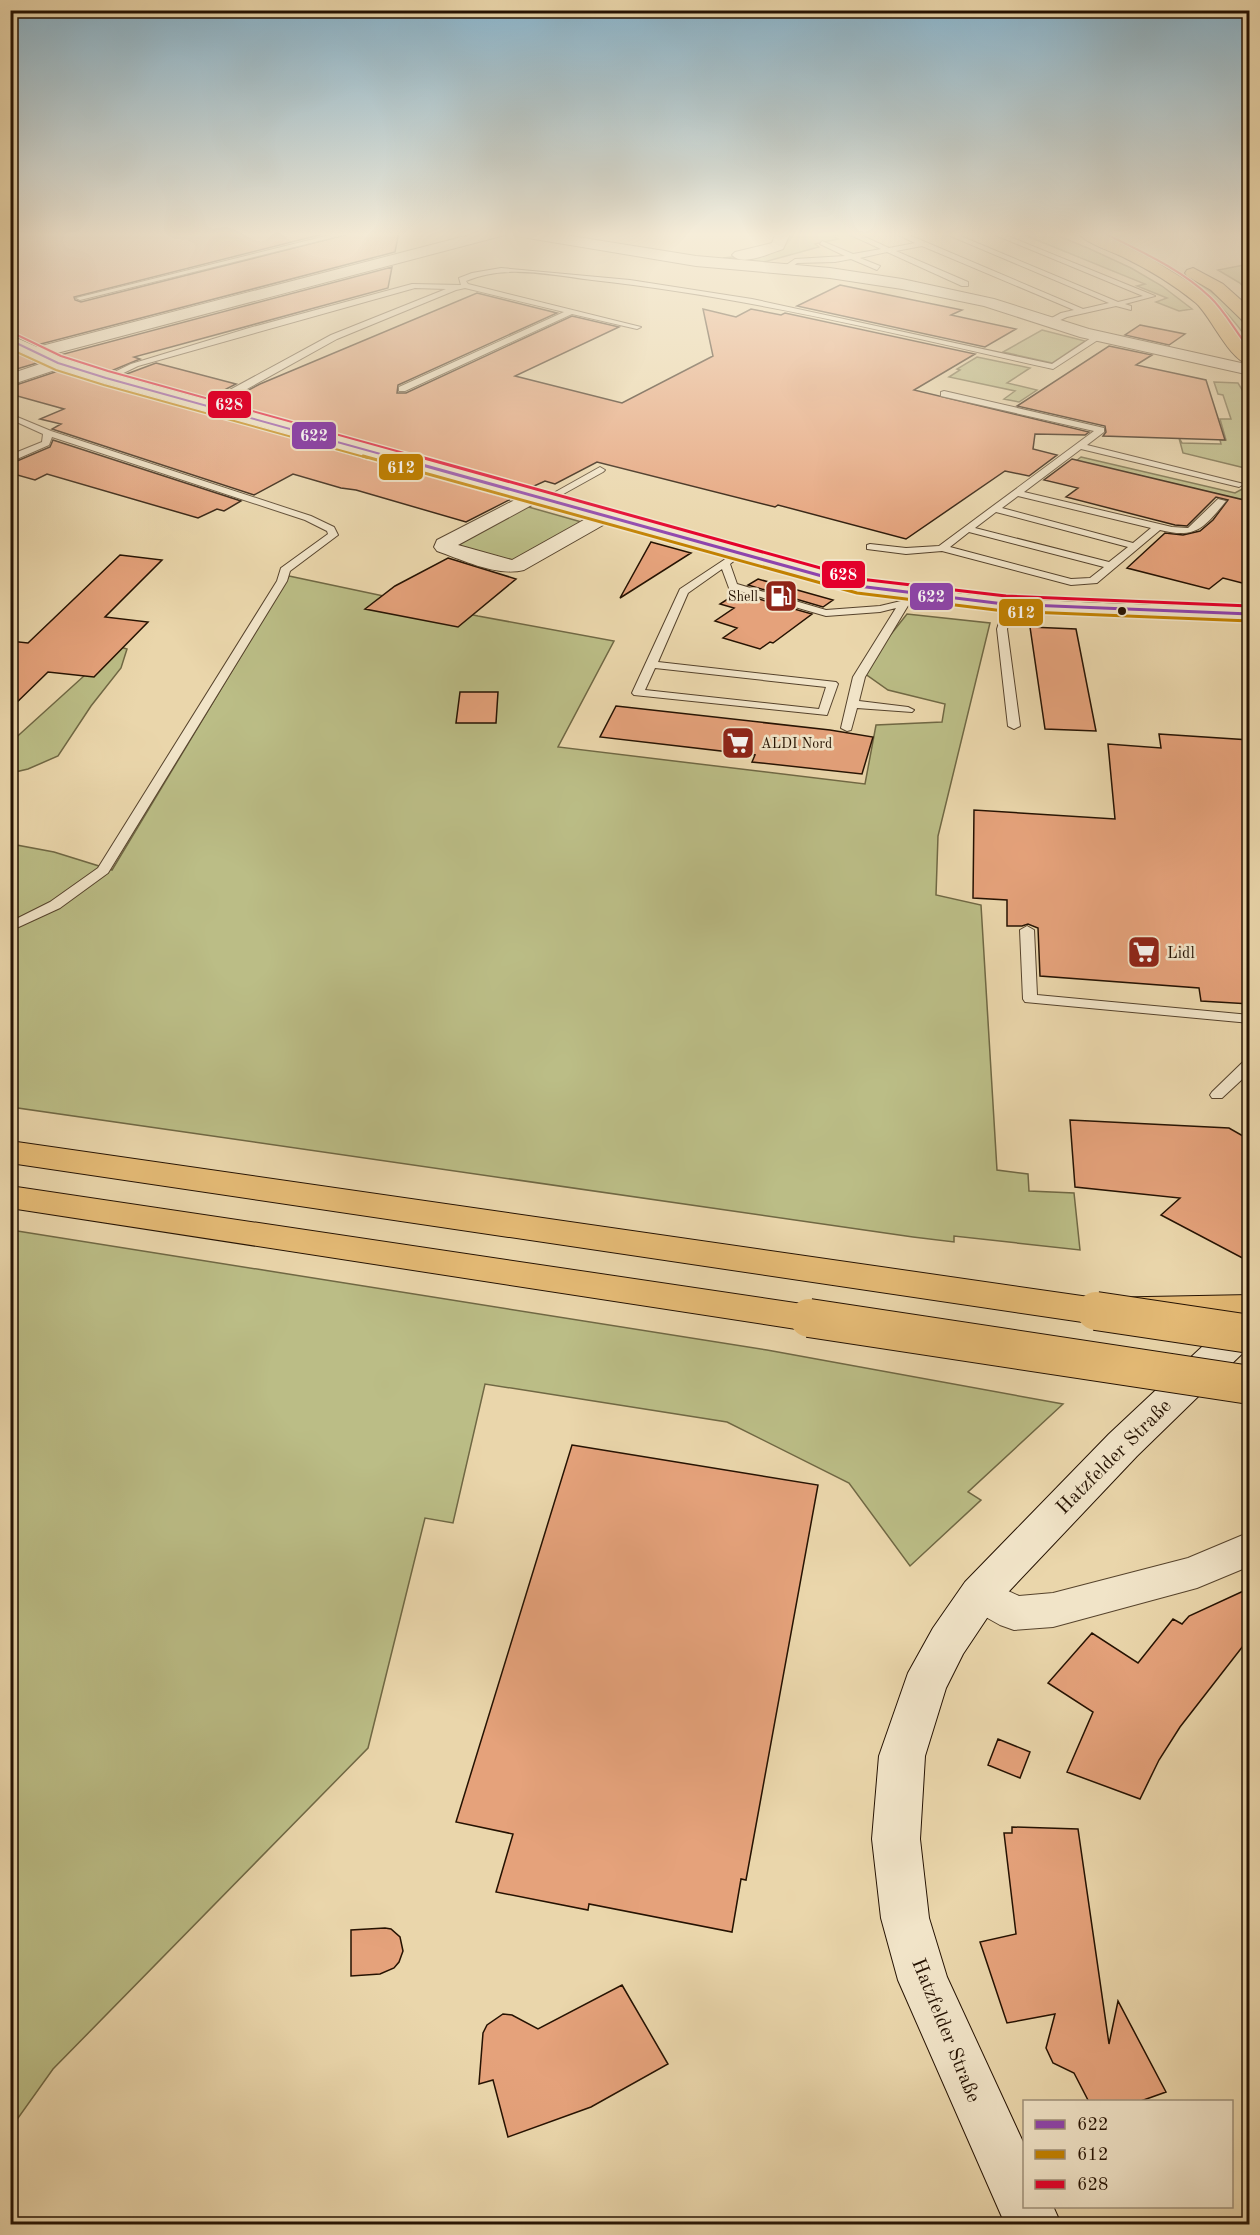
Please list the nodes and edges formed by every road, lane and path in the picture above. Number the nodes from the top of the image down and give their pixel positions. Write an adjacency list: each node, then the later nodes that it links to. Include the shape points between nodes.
1 (97, 336): 10 (street)
2 (231, 336): 14 (lane)
3 (336, 336): 18 (lane)
4 (517, 336): 16 (lane)
5 (912, 336): 6 (lane, via 1053,367)
6 (1101, 336)
7 (1102, 336): 13 (street)
8 (1228, 336): 11 (main road)
9 (13, 343): 10 (street)
10 (36, 352): 12 (street)
11 (1250, 360)
12 (58, 363): 14 (street); 15 (street)
13 (1250, 370)
14 (106, 378): 18 (street)
15 (10, 380)
16 (402, 389)
17 (944, 394): 21 (lane, via 1101,430)
18 (206, 405): 26 (street)
19 (10, 416): 20 (lane)
20 (48, 433): 22 (lane, via 46,443); 45 (lane, via 308,518 331,529 333,535 285,570 282,581 103,870 55,905)
21 (1080, 446): 24 (lane); 25 (lane)
22 (10, 459)
23 (600, 470): 26 (lane)
24 (1239, 484)
25 (1017, 493): 28 (lane); 30 (lane)
26 (540, 498): 29 (street); 29 (street, via 444,547 517,566)
27 (1221, 501): 30 (lane, via 1194,529)
28 (994, 509): 31 (lane); 32 (lane)
29 (605, 516): 35 (street)
30 (1158, 527): 32 (lane)
31 (968, 529): 34 (lane); 36 (lane)
32 (1135, 546): 36 (lane)
33 (870, 547): 34 (lane, via 923,552)
34 (942, 548): 36 (lane, via 1071,582 1092,581)
35 (732, 558): 37 (street); 37 (lane, via 733,586 826,613 880,609); 40 (lane, via 684,591)
36 (1111, 566)
37 (907, 599): 38 (street); 41 (lane, via 859,677)
38 (1009, 606): 39 (street); 43 (lane, via 1002,629)
39 (1250, 614)
40 (650, 664): 40 (lane, via 638,693 823,713 832,684)
41 (853, 704): 42 (lane); 44 (lane)
42 (908, 710)
43 (1014, 726)
44 (847, 728)
45 (10, 927)
46 (1027, 930): 47 (lane, via 1030,999)
47 (1250, 1019)
48 (1250, 1063): 49 (lane)
49 (1217, 1095)
50 (10, 1152): 53 (main road)
51 (10, 1197): 56 (main road, bridge)
52 (1250, 1308): 53 (main road, bridge)
53 (1096, 1311): 55 (main road, bridge)
54 (1250, 1323): 58 (street, Hatzfelder Straße, via 1123,1445)
55 (1250, 1334)
56 (1250, 1385)
57 (1250, 1548): 58 (street, via 1197,1572 1053,1610 1014,1613)
58 (980, 1594): 59 (street, Hatzfelder Straße, via 924,1686 902,1756 896,1839 905,1918 922,1980)
59 (1023, 2202)
60 (1026, 2208): 61 (street, Hatzfelder Straße)
61 (1033, 2224)

